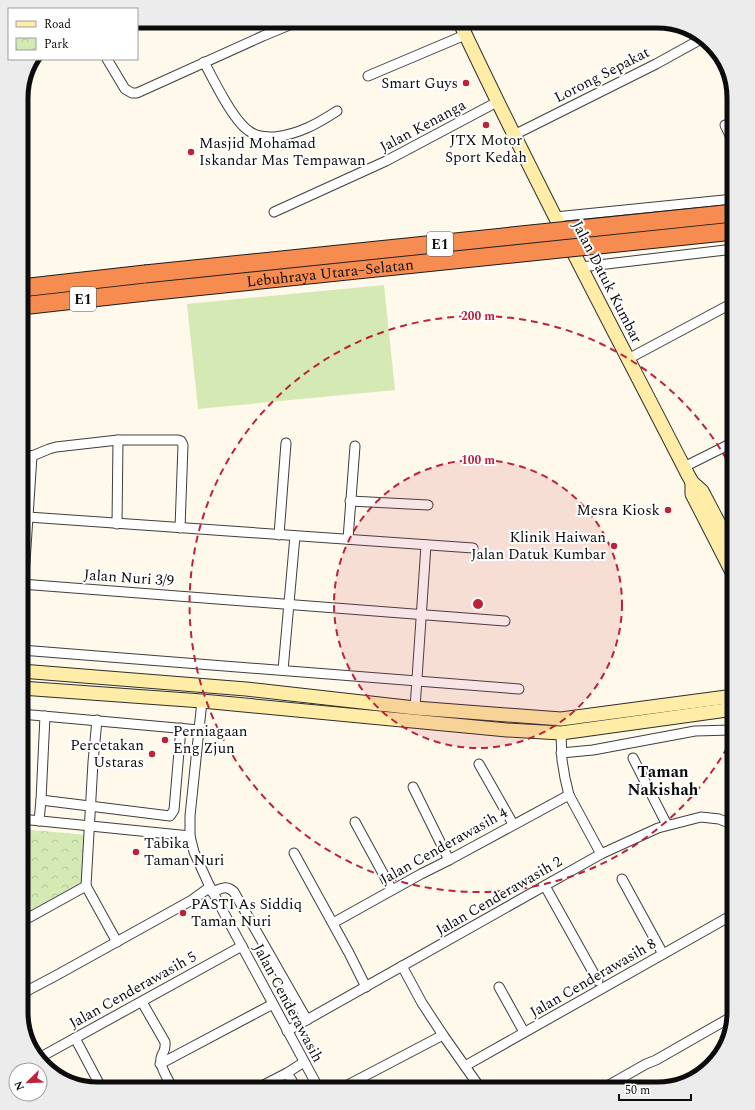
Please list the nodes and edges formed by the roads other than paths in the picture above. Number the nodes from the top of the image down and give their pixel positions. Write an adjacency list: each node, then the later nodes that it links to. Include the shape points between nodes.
1 (283, 28): 6 (street)
2 (462, 28): 3 (main road, Jalan Datuk Kumbar)
3 (465, 35): 7 (street); 8 (main road, Jalan Datuk Kumbar)
4 (698, 41): 12 (street, Lorong Sepakat)
5 (109, 60): 6 (street, via 125,89 132,93 144,91)
6 (204, 62): 9 (street, via 240,123 256,136 296,133)
7 (368, 76)
8 (497, 102): 12 (main road, Jalan Datuk Kumbar); 14 (street, Jalan Kenanga, via 386,161)
9 (337, 111)
10 (725, 125): 11 (street)
11 (727, 129)
12 (514, 135): 16 (main road, Jalan Datuk Kumbar)
13 (727, 199): 16 (street)
14 (274, 212)
15 (727, 214): 20 (highway, Lebuhraya Utara–Selatan / E1, bridge)
16 (555, 217): 19 (main road, Jalan Datuk Kumbar)
17 (727, 232): 21 (highway, Lebuhraya Utara–Selatan / E1, bridge)
18 (727, 250): 19 (street)
19 (581, 267): 23 (main road, Jalan Datuk Kumbar)
20 (28, 287)
21 (28, 305)
22 (727, 306): 23 (street)
23 (628, 359): 30 (main road, Jalan Datuk Kumbar)
24 (118, 440): 29 (street, via 56,447); 36 (street); 37 (street, via 181,441 183,444)
25 (286, 443): 38 (street)
26 (355, 446): 33 (street)
27 (727, 446): 30 (street)
28 (28, 456): 29 (street)
29 (32, 456): 32 (street)
30 (684, 467): 31 (main road, Jalan Datuk Kumbar)
31 (692, 488): 41 (main road, Jalan Datuk Kumbar, via 702,491); 44 (main road, Jalan Datuk Kumbar)
32 (28, 500)
33 (350, 501): 34 (street); 40 (street)
34 (428, 505)
35 (28, 522): 36 (street)
36 (117, 524): 37 (street)
37 (180, 528): 38 (street)
38 (279, 534): 39 (street)
39 (295, 536): 40 (street); 46 (street)
40 (348, 539): 42 (street)
41 (727, 539)
42 (426, 545): 43 (street); 47 (street)
43 (473, 548)
44 (727, 561)
45 (28, 584): 46 (street, Jalan Nuri 3/9)
46 (289, 604): 47 (street, Jalan Nuri 3/9); 50 (street)
47 (421, 615): 48 (street, Jalan Nuri 3/9); 52 (street)
48 (505, 621)
49 (28, 651): 50 (street)
50 (283, 670): 52 (street)
51 (28, 672): 57 (main road, via 246,689)
52 (417, 681): 54 (street); 57 (street)
53 (28, 689): 56 (main road)
54 (519, 689)
55 (727, 697): 57 (main road, via 561,719)
56 (202, 701): 63 (street, Jalan Cenderawasih); 65 (main road)
57 (415, 708)
58 (727, 710): 65 (main road)
59 (28, 715): 60 (street)
60 (46, 716): 61 (street); 71 (street)
61 (97, 720): 62 (street); 72 (street)
62 (181, 728): 63 (street); 73 (street, via 174,810 170,816)
63 (199, 730): 82 (street, Jalan Cenderawasih)
64 (727, 730): 66 (street, via 695,731)
65 (561, 733): 66 (street)
66 (561, 754): 70 (street)
67 (634, 758): 79 (street)
68 (479, 764): 78 (street)
69 (413, 787): 85 (street)
70 (569, 795): 78 (street, Jalan Cenderawasih 4); 84 (street)
71 (41, 800): 72 (street); 75 (street)
72 (90, 807): 73 (street); 80 (street)
73 (162, 816): 81 (street)
74 (28, 820): 75 (street)
75 (39, 821): 80 (street)
76 (355, 822): 90 (street)
77 (727, 822): 79 (street, Jalan Cenderawasih 2, via 701,817)
78 (513, 824): 85 (street, Jalan Cenderawasih 4)
79 (667, 825): 84 (street, Jalan Cenderawasih 2)
80 (90, 826): 81 (street); 87 (street)
81 (160, 833): 82 (street)
82 (190, 836): 89 (street, Jalan Cenderawasih, via 194,852)
83 (294, 853): 93 (street)
84 (601, 854): 88 (street, Jalan Cenderawasih 2)
85 (449, 860): 90 (street, Jalan Cenderawasih 4)
86 (622, 879): 96 (street)
87 (86, 886): 91 (street); 94 (street)
88 (545, 886): 97 (street, Jalan Cenderawasih 2); 98 (street)
89 (211, 890): 94 (street); 95 (street, Jalan Cenderawasih); 104 (street, via 225,887 234,892)
90 (392, 890): 93 (street, Jalan Cenderawasih 4)
91 (28, 918)
92 (727, 918): 96 (street, Jalan Cenderawasih 8)
93 (333, 923): 99 (street)
94 (117, 942): 101 (street)
95 (242, 946): 102 (street, Jalan Cenderawasih 5); 103 (street, Jalan Cenderawasih)
96 (663, 954): 107 (street, Jalan Cenderawasih 8)
97 (402, 966): 99 (street, Jalan Cenderawasih 2); 108 (street)
98 (598, 980)
99 (366, 987): 104 (street, Jalan Cenderawasih 2)
100 (499, 987): 107 (street)
101 (28, 990)
102 (142, 1002): 109 (street, Jalan Cenderawasih 5); 112 (street, via 165,1042)
103 (273, 1004): 106 (street, Jalan Cenderawasih); 112 (street)
104 (307, 1020): 106 (street, Jalan Cenderawasih 2)
105 (726, 1020): 122 (street)
106 (288, 1031): 111 (street, Jalan Cenderawasih)
107 (524, 1032): 113 (street, Jalan Cenderawasih 8)
108 (443, 1035): 113 (street); 120 (street)
109 (75, 1038): 110 (street, Jalan Cenderawasih 5); 115 (street)
110 (42, 1056)
111 (304, 1062): 114 (street); 119 (street, Jalan Cenderawasih)
112 (160, 1064): 116 (street)
113 (465, 1066): 121 (street)
114 (287, 1073): 117 (street); 118 (street)
115 (98, 1082)
116 (169, 1082)
117 (270, 1082)
118 (292, 1082)
119 (315, 1082)
120 (353, 1082)
121 (476, 1082)
122 (614, 1082)

